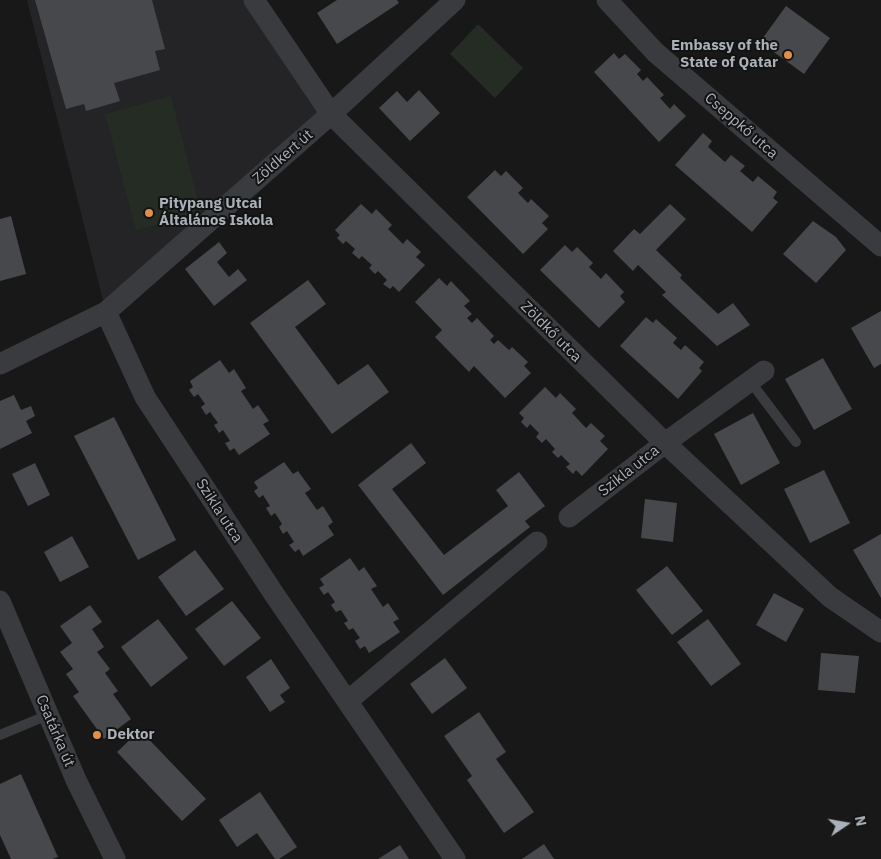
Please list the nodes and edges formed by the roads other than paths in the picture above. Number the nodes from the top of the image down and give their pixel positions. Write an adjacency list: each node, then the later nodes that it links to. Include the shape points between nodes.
1 (254, 0): 4 (street, Zöldkő utca)
2 (455, 0): 4 (street, Zöldkert út)
3 (607, 0): 5 (street, Cseppkő utca, via 655,52)
4 (331, 114): 6 (street, Zöldkert út); 10 (street, Zöldkő utca)
5 (881, 246)
6 (106, 312): 7 (street, Zöldkert út); 15 (street, Szikla utca, via 145,397 274,594)
7 (0, 364)
8 (757, 376): 9 (lane); 10 (street, Szikla utca)
9 (796, 442)
10 (665, 443): 11 (street, Szikla utca); 14 (street, Zöldkő utca, via 830,597)
11 (569, 517)
12 (537, 542): 15 (street)
13 (0, 601): 16 (street, Csatárka út)
14 (881, 632)
15 (349, 700): 19 (street, Szikla utca)
16 (48, 715): 17 (lane); 18 (street, Csatárka út)
17 (0, 735)
18 (114, 859)
19 (455, 859)

